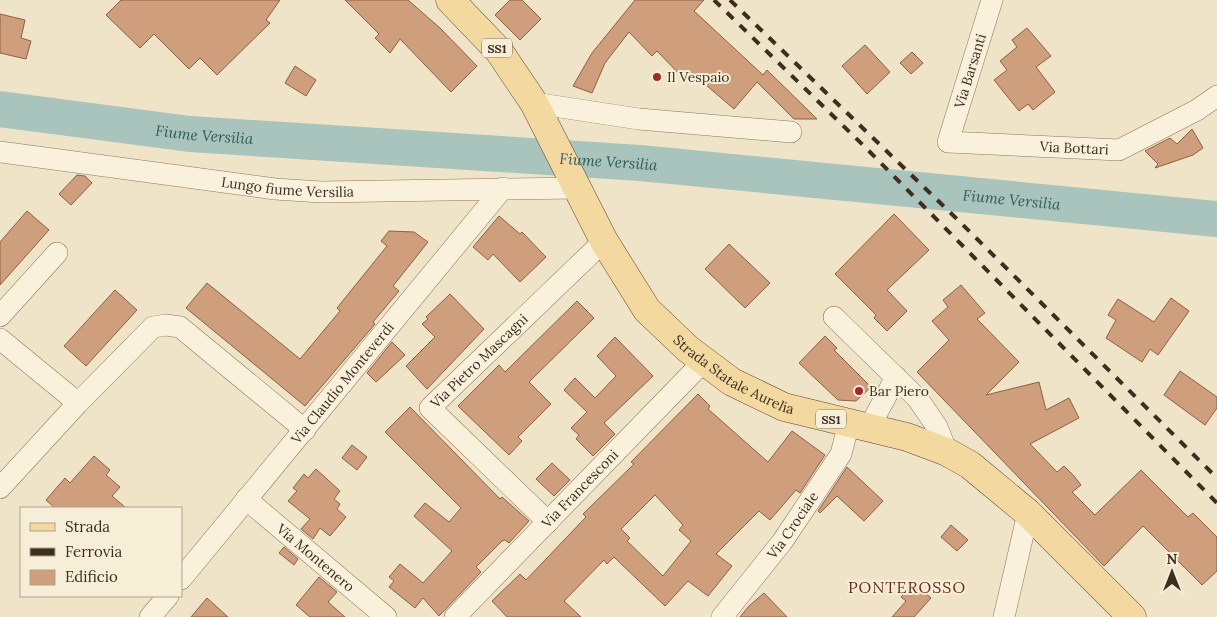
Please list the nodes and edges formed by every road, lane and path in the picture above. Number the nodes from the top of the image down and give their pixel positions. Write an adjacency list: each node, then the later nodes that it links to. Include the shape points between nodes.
1 (450, 0): 4 (main road, Strada Statale Aurelia / SS1, via 500,51)
2 (992, 0): 6 (street, Via Barsanti)
3 (1217, 96): 6 (street, Via Bottari, via 1198,110 1119,150)
4 (534, 103): 5 (street, via 639,119); 8 (main road, Strada Statale Aurelia / SS1)
5 (791, 132)
6 (948, 142)
7 (0, 152): 9 (street, Lungo fiume Versilia, via 275,189 321,192)
8 (574, 183): 9 (street, Lungo fiume Versilia); 10 (main road, Strada Statale Aurelia / SS1)
9 (503, 188): 19 (street, Via Claudio Monteverdi)
10 (604, 241): 15 (main road, Strada Statale Aurelia / SS1, via 647,310); 24 (street, Via Pietro Mascagni, via 430,408)
11 (57, 253): 12 (street)
12 (0, 316)
13 (834, 317): 16 (street)
14 (0, 340): 17 (street)
15 (704, 361): 18 (main road, Strada Statale Aurelia / SS1, via 732,382 784,407); 24 (street, Via Francesconi)
16 (896, 377): 18 (street, Via Crociale); 20 (street, via 928,413)
17 (78, 403): 19 (street, via 143,335 153,327 166,325 180,328); 21 (street)
18 (859, 425): 20 (main road, Strada Statale Aurelia / SS1, via 907,437); 30 (street, Via Crociale, via 782,542)
19 (305, 430): 22 (street, Via Claudio Monteverdi)
20 (947, 452): 23 (main road, Strada Statale Aurelia / SS1, via 970,464)
21 (0, 488)
22 (246, 499): 25 (street, Via Claudio Monteverdi); 28 (street, Via Montenero)
23 (1028, 513): 31 (street); 32 (main road, Strada Statale Aurelia / SS1)
24 (548, 522): 29 (street, Via Francesconi)
25 (182, 578)
26 (167, 597): 27 (street)
27 (150, 617)
28 (386, 617)
29 (455, 617)
30 (722, 617)
31 (1004, 617)
32 (1132, 617)

